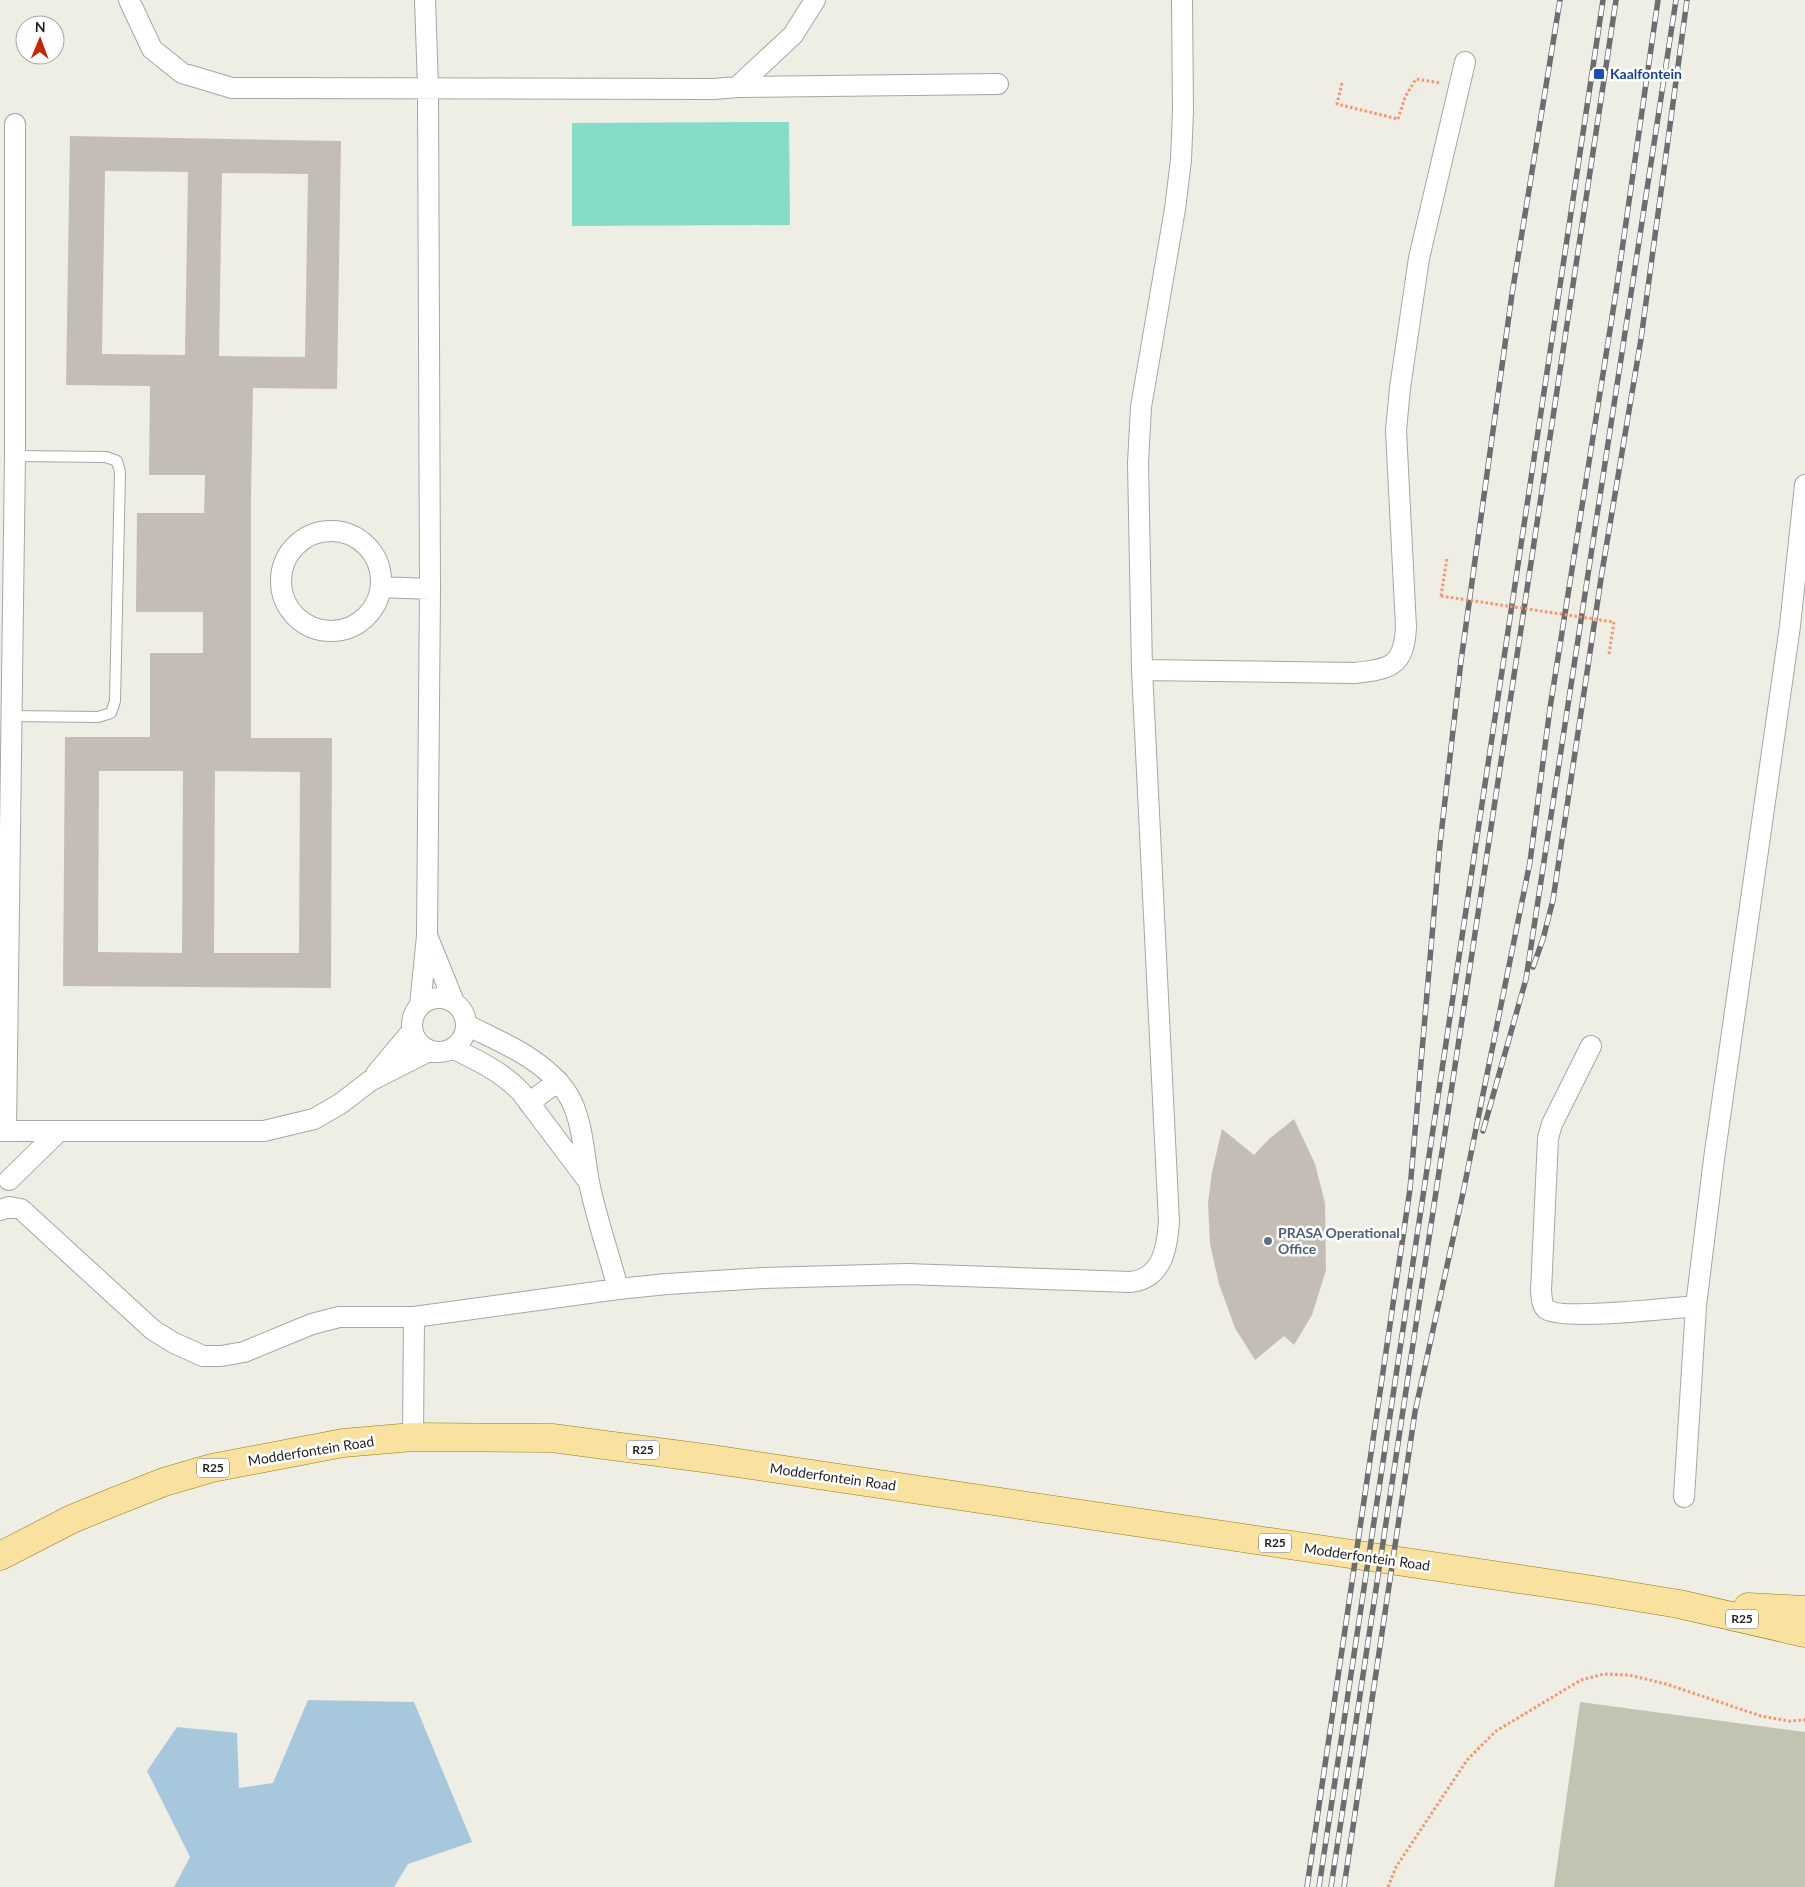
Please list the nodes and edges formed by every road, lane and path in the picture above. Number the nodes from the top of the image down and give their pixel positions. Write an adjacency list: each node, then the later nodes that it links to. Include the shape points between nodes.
1 (129, 0): 8 (street, via 152,49 182,74 232,88)
2 (425, 0): 8 (street)
3 (816, 0): 9 (street, via 793,35)
4 (1182, 0): 18 (street, via 1181,160 1140,407)
5 (1466, 62): 10 (street)
6 (1342, 83): 10 (path, via 1337,104 1398,119 1405,97 1416,79)
7 (998, 84): 9 (street)
8 (428, 87): 9 (street); 16 (street)
9 (737, 87)
10 (1461, 87): 18 (street, via 1419,258 1400,388 1396,430 1406,627 1401,656 1393,665 1378,671 1355,673)
11 (15, 124): 12 (street)
12 (15, 456): 19 (street); 19 (lane, via 106,457 116,461 120,472 115,701 111,713 98,717)
13 (1805, 485): 37 (street, via 1790,626)
14 (1447, 558): 17 (path, bridge, via 1442,596 1614,622)
15 (381, 587): 15 (street, via 376,604 366,618 351,627 334,631 316,629 300,621 288,608 281,592 280,575 285,558 309,535 326,530 344,532 360,539 372,552 380,568); 16 (street)
16 (430, 589): 20 (street)
17 (1609, 654)
18 (1142, 670): 36 (street, via 1169,1222 1165,1252 1156,1269 1141,1281 1130,1282 907,1274 762,1278)
19 (11, 716): 31 (street)
20 (427, 936): 21 (street); 22 (street)
21 (454, 1002): 22 (street, via 436,998); 23 (street, via 465,1016)
22 (420, 1006): 24 (street, via 414,1013)
23 (467, 1025): 26 (street, via 465,1034); 29 (street, via 531,1057)
24 (412, 1030): 27 (street, via 415,1039); 28 (street)
25 (1591, 1046): 37 (street, via 1548,1138 1543,1305 1555,1312 1582,1314)
26 (454, 1049): 27 (street); 30 (street, via 509,1079)
27 (429, 1051): 28 (street)
28 (370, 1081): 32 (street, via 314,1119 264,1131)
29 (558, 1081): 30 (street); 34 (street, via 573,1108 584,1144)
30 (529, 1103): 34 (street)
31 (3, 1131): 32 (street)
32 (57, 1133): 33 (street)
33 (4, 1172): 35 (street)
34 (590, 1182): 36 (street)
35 (5, 1209): 38 (street, via 21,1209 154,1330 203,1356 244,1352 326,1319)
36 (618, 1289): 38 (street)
37 (1696, 1306): 40 (street)
38 (414, 1317): 39 (street)
39 (413, 1436): 41 (main road, Modderfontein Road / R25, via 343,1443 204,1470 164,1482 90,1512); 42 (main road, Modderfontein Road / R25, via 552,1438)
40 (1684, 1497)
41 (0, 1556)
42 (1679, 1604): 43 (main road, Modderfontein Road / R25); 44 (main road, Modderfontein Road / R25)
43 (1805, 1610)
44 (1805, 1633)
45 (1805, 1720): 46 (path, via 1761,1716 1629,1675 1604,1674 1581,1680 1496,1731 1467,1760 1396,1868)
46 (1388, 1887)

